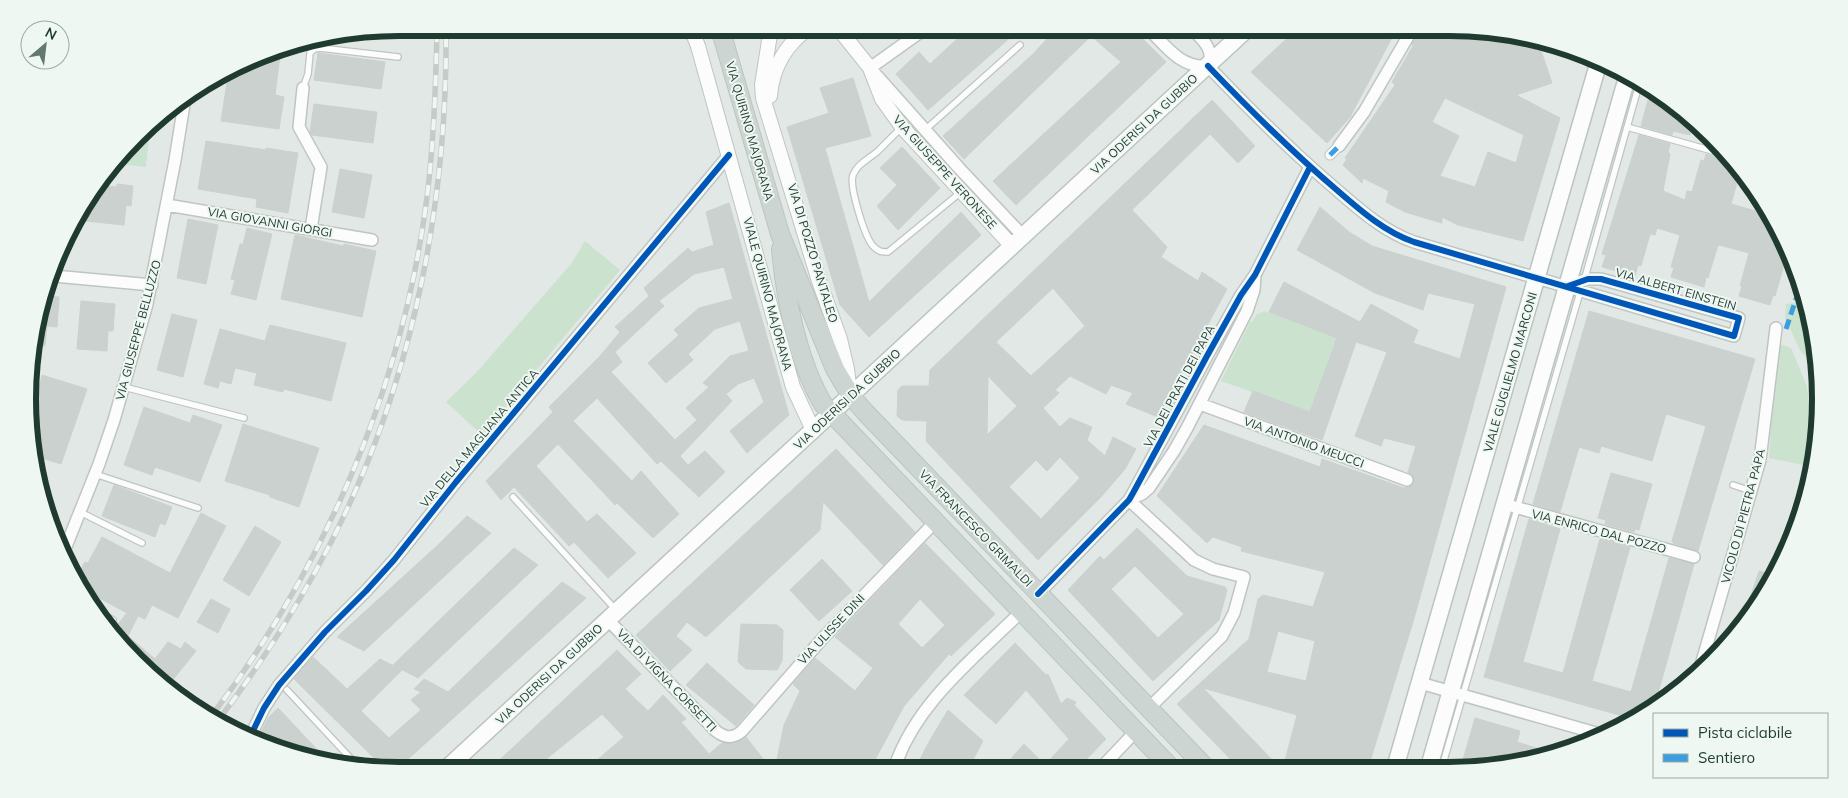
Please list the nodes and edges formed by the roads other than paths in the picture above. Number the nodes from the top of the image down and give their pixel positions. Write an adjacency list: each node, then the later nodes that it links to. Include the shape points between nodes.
1 (694, 36): 26 (street)
2 (722, 36): 32 (main road, VIA QUIRINO MAJORANA)
3 (770, 36): 20 (street, VIA DI POZZO PANTALEO, via 762,85)
4 (800, 36): 20 (street, VIA DI POZZO PANTALEO, via 779,61 772,79)
5 (844, 36): 14 (street, VIA GIUSEPPE VERONESE)
6 (915, 36): 14 (street)
7 (1156, 36): 13 (street, via 1178,59 1194,66)
8 (1199, 36): 13 (street, via 1209,48)
9 (1240, 36): 13 (main road, VIA ODERISI DA GUBBIO)
10 (1408, 36): 24 (street, via 1367,108)
11 (1020, 45): 23 (lane)
12 (398, 57): 17 (lane, via 314,49 310,53)
13 (1208, 66): 28 (street); 34 (main road, VIA ODERISI DA GUBBIO)
14 (870, 68): 21 (street, VIA GIUSEPPE VERONESE, via 882,99); 23 (street, VIA GIUSEPPE VERONESE)
15 (1597, 68): 37 (main road, VIALE GUGLIELMO MARCONI)
16 (1626, 83): 39 (main road)
17 (303, 88): 31 (street, via 299,127 321,167)
18 (1638, 89): 22 (lane)
19 (181, 109): 30 (street, VIA GIUSEPPE BELLUZZO)
20 (769, 111): 42 (street, VIA DI POZZO PANTALEO, via 840,339)
21 (902, 127): 29 (street, VIA GIUSEPPE VERONESE); 29 (lane, via 853,174 851,184 873,246 880,252 888,252)
22 (1627, 128): 25 (lane); 39 (lane)
23 (925, 130): 34 (street, VIA GIUSEPPE VERONESE)
24 (1339, 146): 27 (street)
25 (1715, 152)
26 (729, 155): 46 (street, VIALE QUIRINO MAJORANA, via 793,387); 70 (street, VIA DELLA MAGLIANA ANTICA, via 394,560 279,685)
27 (1330, 155)
28 (1310, 167): 35 (street, VIA DEI PRATI DEI PAPA); 37 (street, via 1365,214 1397,235)
29 (961, 192): 34 (street, VIA GIUSEPPE VERONESE)
30 (167, 205): 31 (street, VIA GIOVANNI GIORGI); 38 (street, VIA GIUSEPPE BELLUZZO)
31 (311, 229): 33 (street, VIA GIOVANNI GIORGI)
32 (780, 234): 42 (main road, VIA QUIRINO MAJORANA, via 835,369); 44 (main road, VIA QUIRINO MAJORANA, via 783,272 798,337 816,390)
33 (372, 240)
34 (1018, 241): 42 (main road, VIA ODERISI DA GUBBIO)
35 (1255, 275): 43 (street, VIA DEI PRATI DEI PAPA, via 1247,311); 52 (street, VIA DEI PRATI DEI PAPA, via 1224,325)
36 (58, 276): 38 (street)
37 (1537, 278): 39 (street); 66 (main road, VIALE GUGLIELMO MARCONI)
38 (152, 285): 41 (street, VIA GIUSEPPE BELLUZZO)
39 (1577, 286): 39 (street, VIA ALBERT EINSTEIN, via 1734,336 1738,318 1601,279); 53 (main road)
40 (1776, 328): 50 (street, VICOLO DI PIETRA PAPA, via 1760,460)
41 (124, 387): 45 (lane); 47 (street, VIA GIUSEPPE BELLUZZO)
42 (851, 396): 44 (main road, VIA ODERISI DA GUBBIO); 60 (main road, VIA FRANCESCO GRIMALDI)
43 (1200, 404): 48 (street, VIA ANTONIO MEUCCI); 52 (street, VIA DEI PRATI DEI PAPA, via 1152,484)
44 (832, 414): 46 (main road, VIA ODERISI DA GUBBIO); 56 (main road, VIA FRANCESCO GRIMALDI)
45 (244, 418)
46 (813, 430): 62 (main road, VIA ODERISI DA GUBBIO)
47 (95, 474): 54 (lane); 55 (street, VIA GIUSEPPE BELLUZZO)
48 (1407, 480)
49 (1733, 485): 50 (lane)
50 (1751, 491): 65 (street, VICOLO DI PIETRA PAPA)
51 (513, 497): 62 (lane)
52 (1129, 500): 60 (street, VIA DEI PRATI DEI PAPA); 69 (street, via 1194,560 1244,577 1225,632)
53 (1511, 507): 59 (street, VIA ENRICO DAL POZZO); 68 (main road)
54 (198, 508)
55 (80, 512): 57 (street, VIA GIUSEPPE BELLUZZO); 58 (lane)
56 (936, 521): 61 (main road, VIA FRANCESCO GRIMALDI); 73 (street, VIA ULISSE DINI, via 822,639 742,731)
57 (66, 542)
58 (142, 543)
59 (1694, 557)
60 (1038, 594): 69 (main road, VIA FRANCESCO GRIMALDI)
61 (1021, 612): 71 (main road, VIA FRANCESCO GRIMALDI); 76 (street, via 929,705 906,740)
62 (613, 616): 73 (street, VIA DI VIGNA CORSETTI, via 716,731); 75 (main road, VIA ODERISI DA GUBBIO)
63 (110, 618): 64 (lane)
64 (113, 620)
65 (1704, 658)
66 (1420, 683): 68 (street); 80 (main road, VIALE GUGLIELMO MARCONI)
67 (287, 690): 74 (lane)
68 (1456, 694): 72 (street); 81 (main road); 82 (lane)
69 (1149, 708): 79 (main road, VIA FRANCESCO GRIMALDI)
70 (253, 731)
71 (1136, 732): 77 (street); 78 (main road, VIA FRANCESCO GRIMALDI)
72 (1592, 732)
73 (729, 737)
74 (351, 759)
75 (454, 762)
76 (897, 762)
77 (1107, 762)
78 (1165, 762)
79 (1200, 762)
80 (1397, 762)
81 (1431, 762)
82 (1443, 762)

